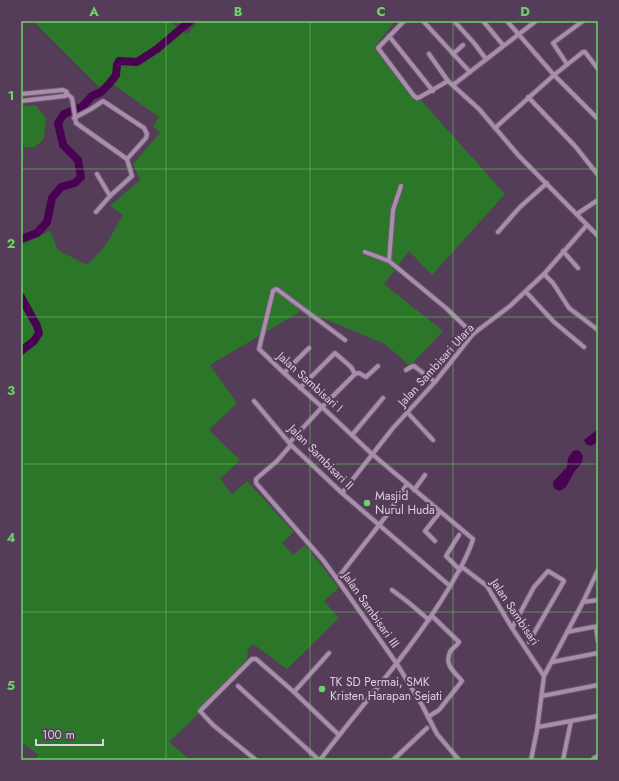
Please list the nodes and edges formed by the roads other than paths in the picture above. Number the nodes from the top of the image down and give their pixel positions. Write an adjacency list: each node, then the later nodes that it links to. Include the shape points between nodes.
1 (404, 21): 9 (street)
2 (423, 21): 13 (street)
3 (454, 21): 14 (street)
4 (483, 21): 11 (street)
5 (507, 21): 8 (street)
6 (536, 21): 8 (street)
7 (583, 21): 15 (street, via 553,43)
8 (519, 33): 11 (street); 18 (street)
9 (389, 36): 21 (street); 21 (street, via 378,49 412,93 417,98)
10 (463, 44): 13 (street)
11 (503, 45): 14 (street)
12 (428, 54): 19 (street)
13 (453, 54): 17 (street)
14 (486, 59): 17 (street)
15 (567, 64): 16 (street, via 584,52); 18 (street)
16 (598, 67)
17 (470, 72): 20 (street)
18 (554, 75): 24 (street); 27 (street)
19 (448, 81): 20 (street); 21 (street)
20 (453, 85): 28 (street)
21 (433, 91)
22 (21, 94): 23 (street, via 63,90)
23 (67, 94): 25 (street); 26 (street, via 71,96)
24 (528, 97): 28 (street); 31 (street, via 575,146)
25 (21, 101)
26 (74, 118): 29 (street, via 76,124); 29 (street, via 103,101 144,128 146,138)
27 (598, 119)
28 (495, 128): 32 (street)
29 (127, 159): 34 (street, via 132,176)
30 (98, 174): 34 (street)
31 (598, 175)
32 (547, 183): 37 (street); 39 (street, via 520,207)
33 (401, 186): 43 (street, via 393,210)
34 (110, 196): 36 (street)
35 (598, 200): 37 (street)
36 (96, 212)
37 (577, 214): 38 (street)
38 (587, 225): 40 (street); 41 (street, Jalan Sambisari Utara)
39 (498, 232)
40 (598, 236)
41 (562, 251): 44 (street); 45 (street, Jalan Sambisari Utara)
42 (365, 252): 43 (street)
43 (389, 261): 48 (street)
44 (578, 268)
45 (544, 274): 46 (street, Jalan Sambisari Utara); 47 (street, via 569,308)
46 (526, 292): 48 (street, Jalan Sambisari Utara); 50 (street, via 554,322)
47 (598, 330)
48 (473, 334): 56 (street, Jalan Sambisari Utara)
49 (345, 340): 54 (street, Jalan Sambisari I, via 274,289 259,349)
50 (584, 347)
51 (309, 348): 54 (street)
52 (378, 366): 55 (street, via 366,377 360,373)
53 (406, 370): 56 (street, via 414,366)
54 (284, 374): 57 (street, Jalan Sambisari I)
55 (355, 374): 57 (street, via 334,353); 60 (street)
56 (435, 382): 61 (street, Jalan Sambisari Utara)
57 (300, 388): 60 (street, Jalan Sambisari I)
58 (384, 398): 62 (street)
59 (254, 401): 64 (street, Jalan Sambisari II)
60 (322, 407): 62 (street, Jalan Sambisari I); 64 (street)
61 (407, 412): 63 (street); 65 (street, Jalan Sambisari Utara)
62 (352, 435): 65 (street, Jalan Sambisari I)
63 (434, 440)
64 (291, 444): 69 (street, Jalan Sambisari II); 76 (street, Jalan Sambisari III, via 256,480 258,487)
65 (372, 454): 67 (street, Jalan Sambisari I); 69 (street, Jalan Sambisari Utara)
66 (425, 475): 68 (street)
67 (407, 484): 68 (street, Jalan Sambisari I); 71 (street)
68 (414, 490): 70 (street, Jalan Sambisari I)
69 (342, 493): 71 (street, Jalan Sambisari II)
70 (440, 512): 73 (street, via 424,531); 74 (street, Jalan Sambisari I, via 473,539)
71 (378, 525): 76 (street); 77 (street, Jalan Sambisari II)
72 (459, 535): 74 (street, Jalan Sambisari, via 446,556)
73 (435, 541)
74 (461, 569): 77 (street); 84 (street, Jalan Sambisari, via 487,586)
75 (598, 570): 80 (street)
76 (337, 579): 91 (street, Jalan Sambisari III)
77 (450, 586): 81 (street)
78 (392, 590): 82 (street)
79 (598, 600): 80 (street)
80 (583, 602): 85 (street)
81 (432, 616): 82 (street); 98 (street, via 459,642 450,654 449,664 462,681 439,710)
82 (429, 620): 91 (street)
83 (597, 626): 85 (street); 86 (street)
84 (512, 628): 87 (street, via 534,587 548,571 563,580); 92 (street, Jalan Sambisari)
85 (567, 632): 90 (street)
86 (598, 641)
87 (529, 642)
88 (329, 653): 95 (street)
89 (598, 653): 90 (street)
90 (552, 662): 92 (street)
91 (397, 664): 98 (street, Jalan Sambisari III); 102 (street)
92 (544, 676): 96 (street)
93 (598, 685): 96 (street)
94 (238, 686): 105 (street)
95 (294, 692): 102 (street); 104 (street, via 256,659 251,660 200,711)
96 (542, 696): 100 (street)
97 (598, 716): 99 (street)
98 (428, 717): 107 (street, Jalan Sambisari III, via 436,734)
99 (571, 721): 100 (street); 109 (street)
100 (538, 727): 108 (street)
101 (427, 728): 106 (street)
102 (339, 735): 105 (street)
103 (598, 756): 110 (street)
104 (256, 760)
105 (319, 760)
106 (393, 760)
107 (458, 760)
108 (531, 760)
109 (563, 760)
110 (593, 760)

